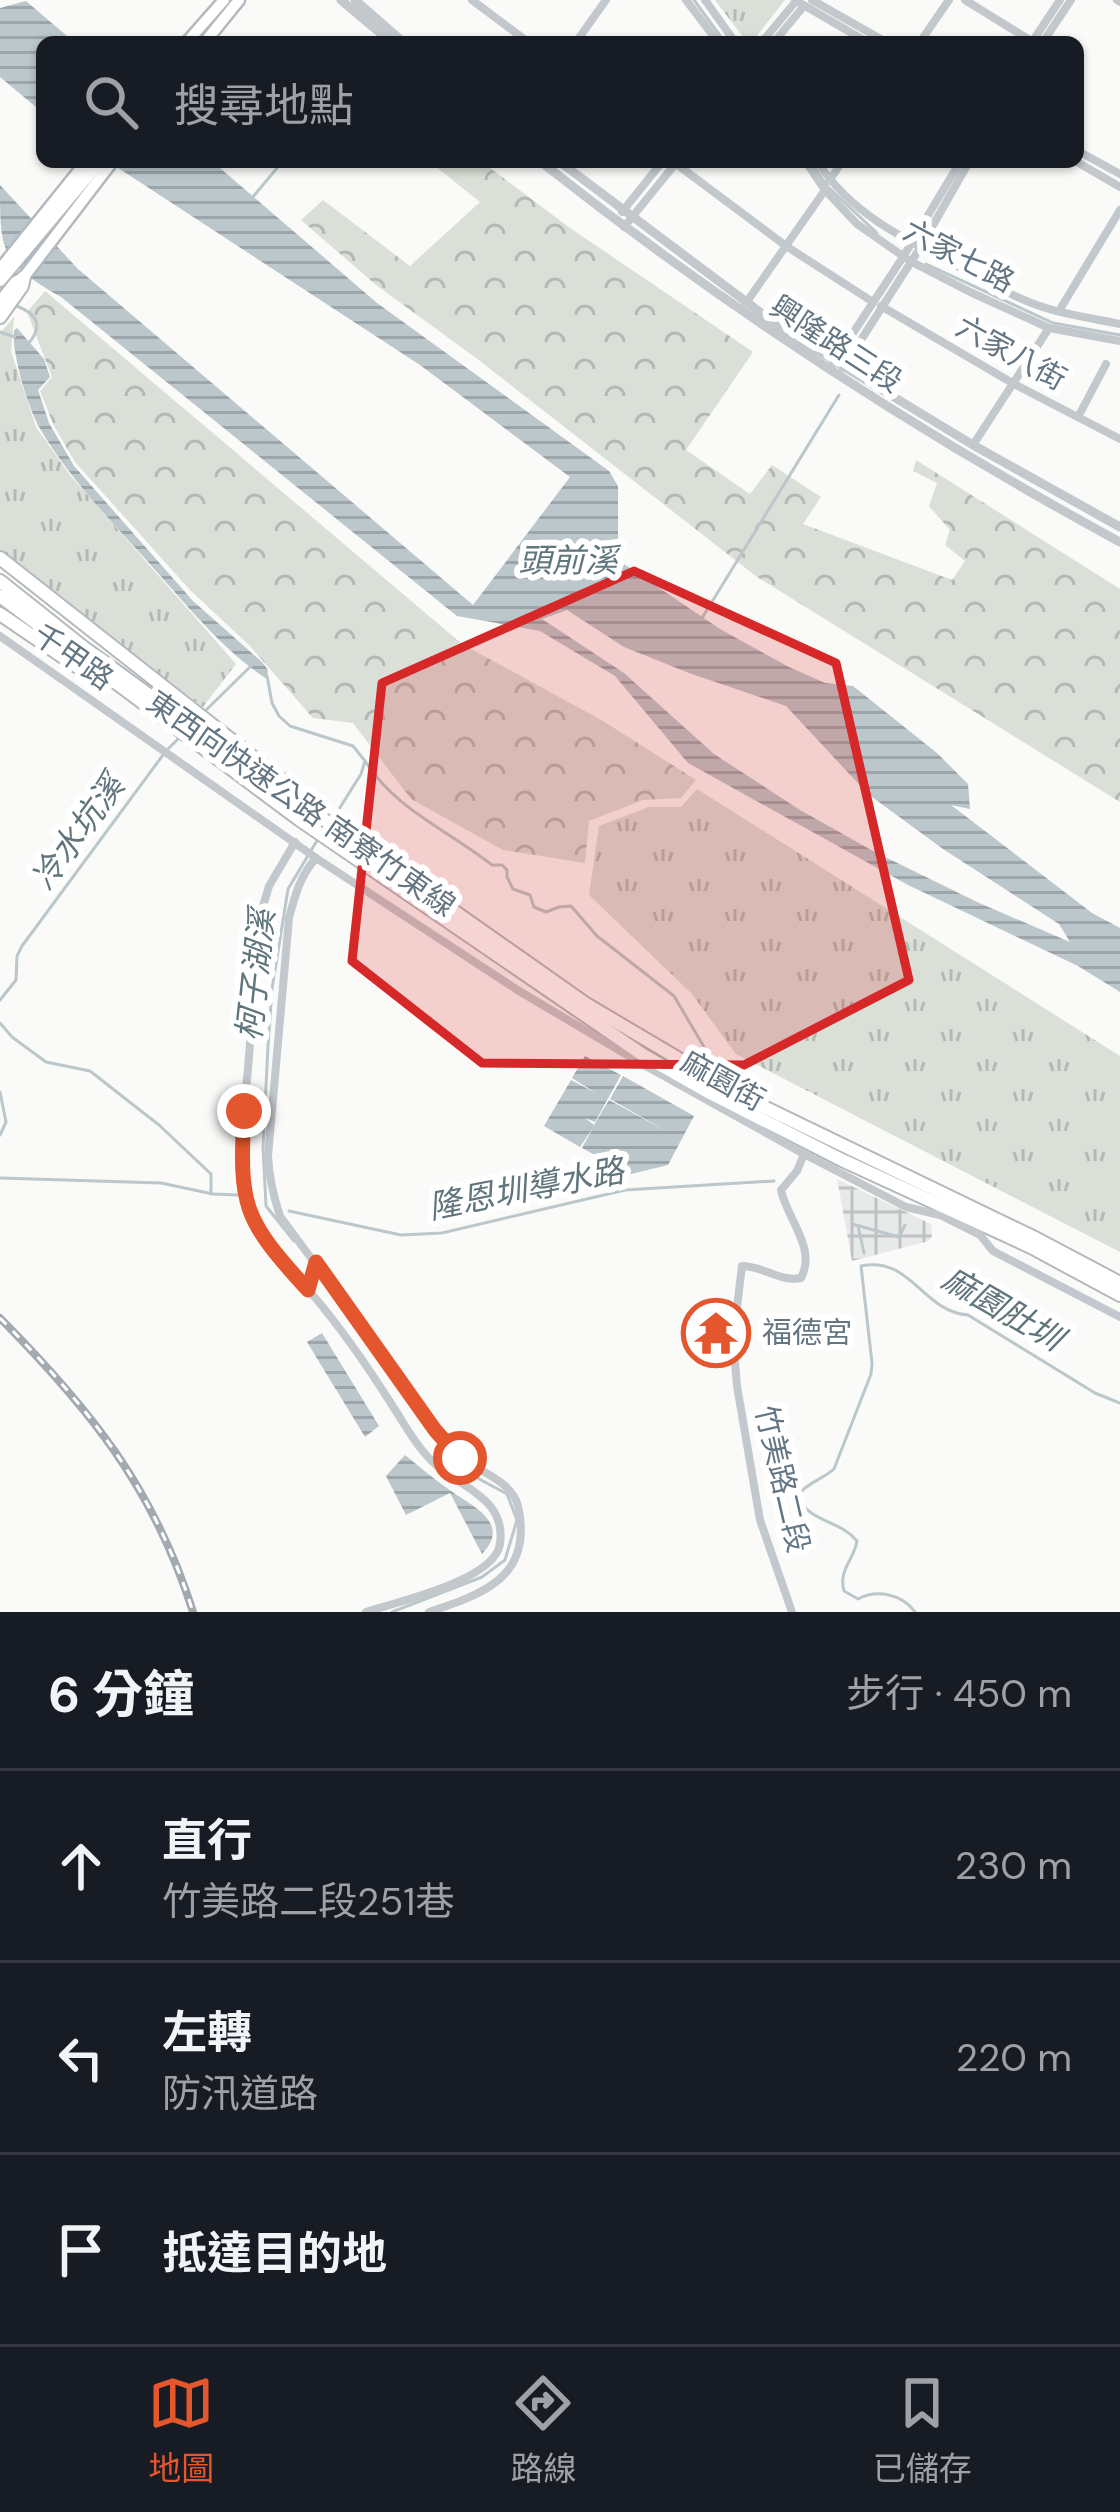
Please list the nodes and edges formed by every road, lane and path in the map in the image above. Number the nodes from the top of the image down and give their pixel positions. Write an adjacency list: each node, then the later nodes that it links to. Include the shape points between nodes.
1 (224, 0): 14 (main road)
2 (239, 0): 15 (main road)
3 (340, 0): 16 (street)
4 (355, 0): 17 (street)
5 (472, 0): 18 (street)
6 (606, 0): 19 (street)
7 (686, 0): 20 (street)
8 (705, 0): 21 (street)
9 (949, 0): 26 (street)
10 (965, 0): 27 (street)
11 (1060, 0): 28 (street)
12 (1071, 0): 29 (street)
13 (802, 1): 22 (street); 23 (street); 24 (street); 25 (street)
14 (192, 36)
15 (210, 36)
16 (384, 36)
17 (397, 36)
18 (520, 36)
19 (580, 36)
20 (713, 36)
21 (731, 36)
22 (768, 36)
23 (778, 36)
24 (857, 36)
25 (874, 36)
26 (924, 36)
27 (1022, 36)
28 (1036, 36)
29 (1047, 36)
30 (1084, 154): 45 (street)
31 (1084, 166): 47 (street)
32 (81, 168): 54 (main road)
33 (94, 168): 56 (highway)
34 (107, 168): 55 (main road)
35 (550, 168): 50 (street, 興隆路三段)
36 (568, 168): 49 (street, 興隆路三段)
37 (658, 168): 49 (street)
38 (671, 168): 49 (street)
39 (683, 168): 52 (street, 六家八街)
40 (811, 168): 46 (street, 六家七路)
41 (820, 168): 46 (street, 六家七路)
42 (838, 168): 46 (street)
43 (957, 168): 51 (street)
44 (965, 168): 51 (street)
45 (1120, 174)
46 (827, 186): 51 (street, 六家七路); 52 (street); 53 (street, 六家七路, via 856,224)
47 (1120, 187)
48 (1120, 210): 60 (street)
49 (628, 213): 50 (street); 58 (street, 興隆路三段)
50 (620, 224): 66 (street, 興隆路三段)
51 (916, 245): 53 (street); 60 (street, 六家七路)
52 (786, 246): 58 (street); 59 (street, 六家八街)
53 (906, 259): 59 (street); 63 (street, 六家七路)
54 (0, 268)
55 (24, 277): 57 (main road); 61 (highway)
56 (0, 280)
57 (0, 301)
58 (746, 303): 66 (street, 興隆路三段)
59 (877, 304): 66 (street); 67 (street, 六家八街)
60 (1059, 312): 62 (street, 六家七路)
61 (0, 317)
62 (1120, 324)
63 (1048, 328): 64 (street, 六家七路); 67 (street)
64 (1120, 341)
65 (1106, 364): 68 (street)
66 (837, 368): 70 (street, 興隆路三段); 72 (street, 興隆路三段, via 1003,478)
67 (1014, 384): 68 (street, 六家八街); 70 (street)
68 (1078, 417): 69 (street, 六家八街)
69 (1120, 439)
70 (973, 446): 71 (street, 興隆路三段)
71 (1120, 526)
72 (1120, 542)
73 (0, 555): 82 (highway)
74 (0, 580): 78 (highway, 東西向快速公路 南寮竹東線)
75 (0, 596): 78 (highway, 東西向快速公路 南寮竹東線)
76 (0, 614): 79 (highway)
77 (0, 636): 80 (street, 千甲路)
78 (80, 651): 79 (highway, 東西向快速公路 南寮竹東線); 82 (highway, 東西向快速公路 南寮竹東線)
79 (206, 752): 84 (highway, 東西向快速公路 南寮竹東線, via 643,1055 842,1160)
80 (295, 842): 81 (street, 千甲路); 87 (street, via 261,913 242,1179 254,1224)
81 (316, 858): 83 (street, 麻園街, via 519,991); 85 (street, via 296,892 286,944 268,1156 278,1209)
82 (380, 860): 84 (highway, 東西向快速公路 南寮竹東線, via 666,1053)
83 (804, 1154): 89 (street, 麻園街, via 906,1207 980,1234 993,1251); 93 (street, 竹美路二段, via 781,1190 806,1270 792,1280 742,1266 733,1340 760,1520)
84 (1033, 1243): 86 (highway, 東西向快速公路 南寮竹東線); 88 (highway, 東西向快速公路 南寮竹東線)
85 (316, 1262): 87 (street); 92 (street, via 448,1448 513,1492 518,1507 516,1554 501,1579)
86 (1120, 1282)
87 (308, 1290): 90 (street, via 427,1457 485,1499 499,1520 494,1558)
88 (1120, 1295)
89 (1120, 1317)
90 (424, 1593): 91 (street); 92 (street)
91 (366, 1612)
92 (430, 1612)
93 (792, 1612)

